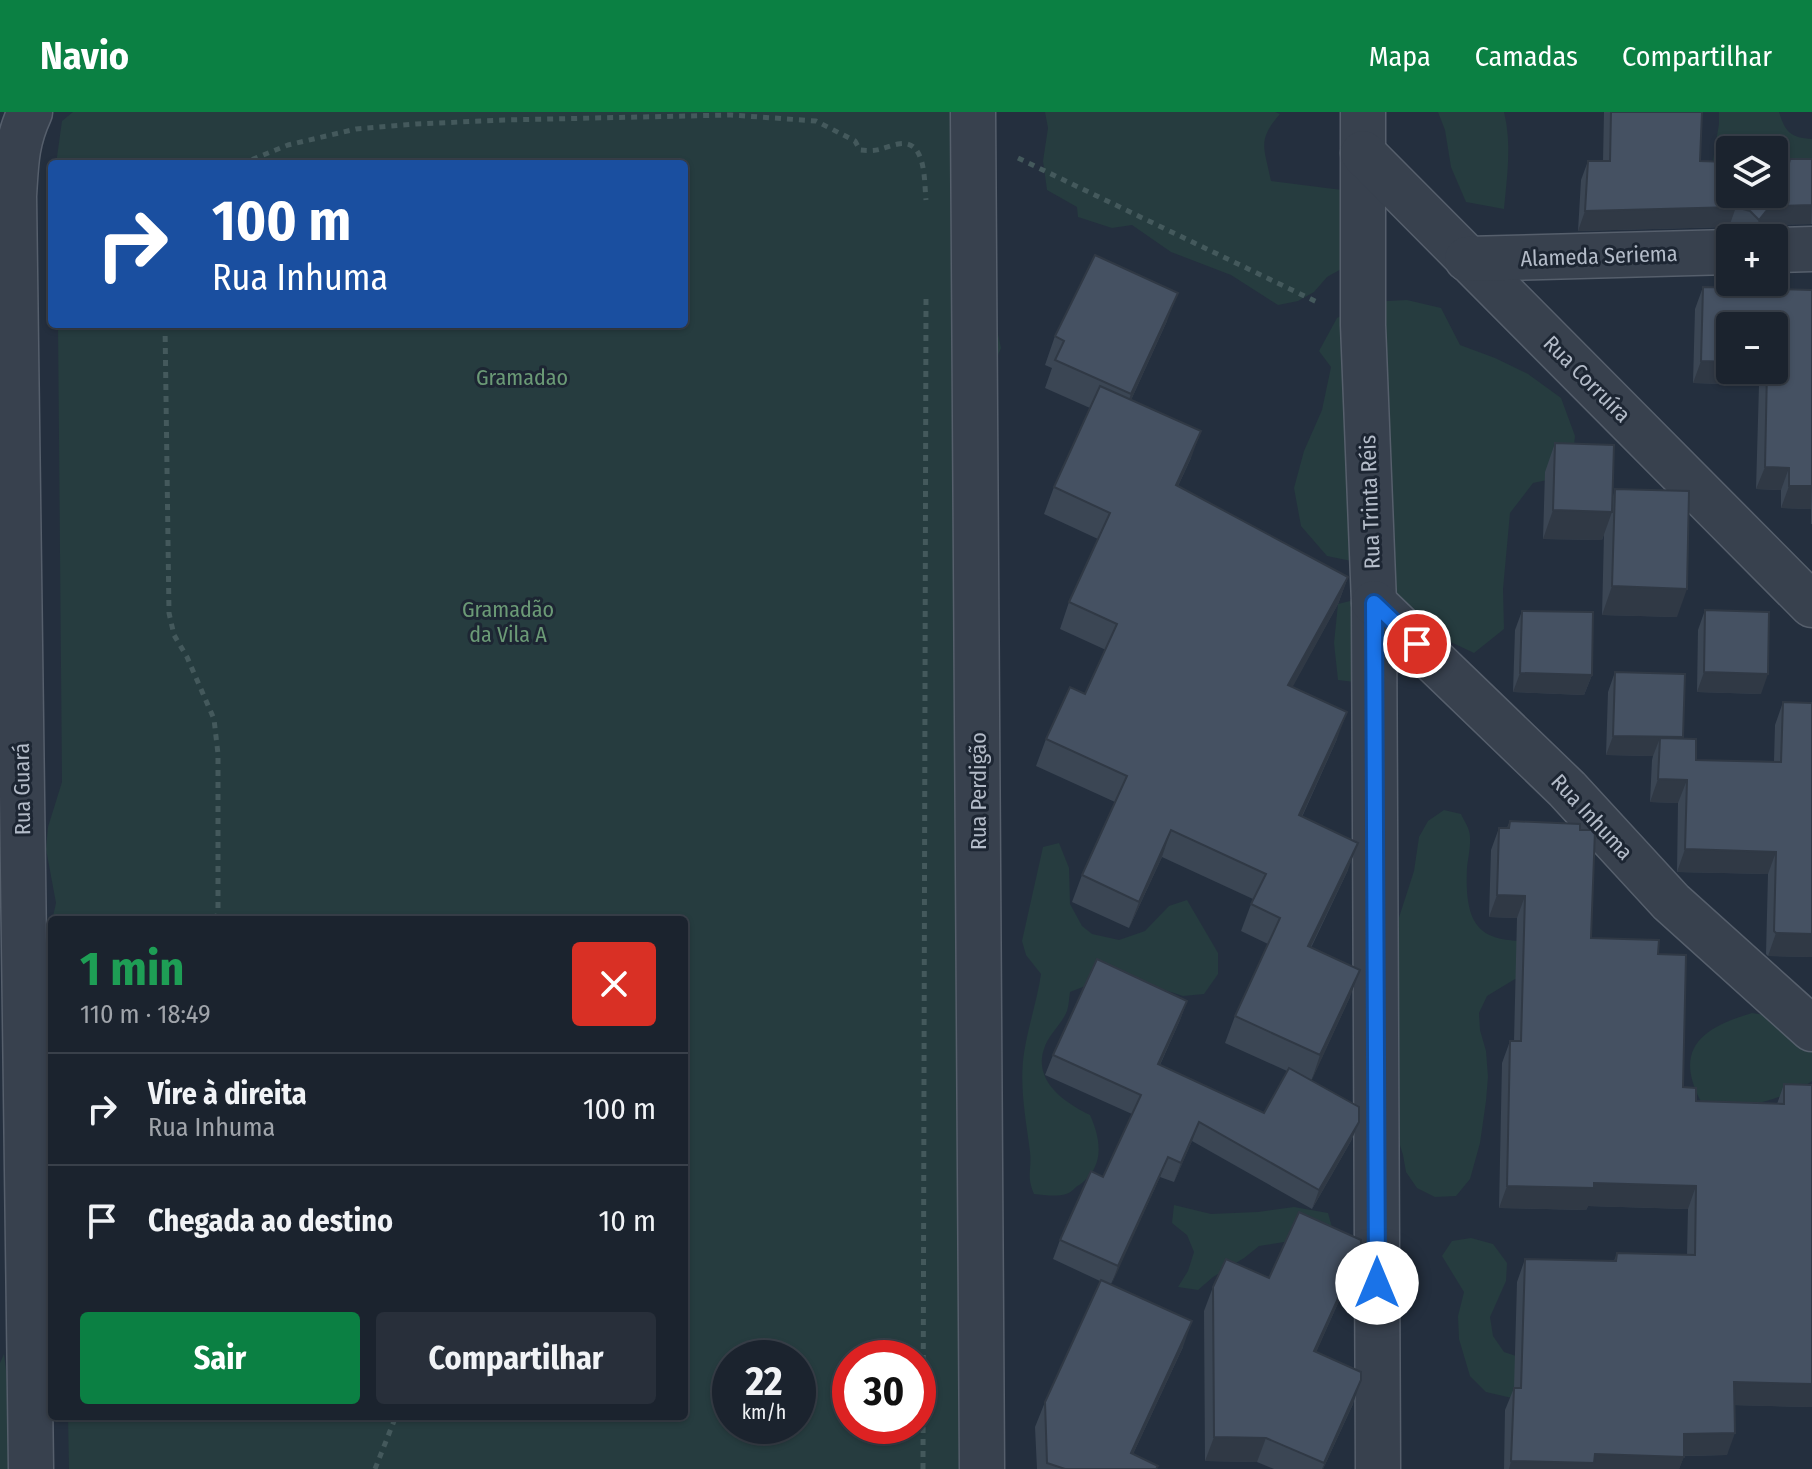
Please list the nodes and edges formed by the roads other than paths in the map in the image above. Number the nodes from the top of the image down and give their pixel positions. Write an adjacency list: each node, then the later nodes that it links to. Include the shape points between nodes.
1 (30, 112): 11 (street, Rua Guará, via 20,132 14,196)
2 (974, 124): 12 (street, Rua Perdigão)
3 (1363, 133): 7 (street, Rua Corruíra); 8 (street, Rua Trinta Réis, via 1363,325)
4 (1812, 249): 5 (street)
5 (1788, 250)
6 (1716, 252): 7 (street, Alameda Seriema)
7 (1467, 259): 9 (street, Rua Corruíra)
8 (1374, 603): 10 (street, Rua Inhuma, via 1567,789 1671,902); 13 (street, Rua Trinta Réis)
9 (1812, 605)
10 (1812, 1029)
11 (31, 1469)
12 (982, 1469)
13 (1378, 1469)

